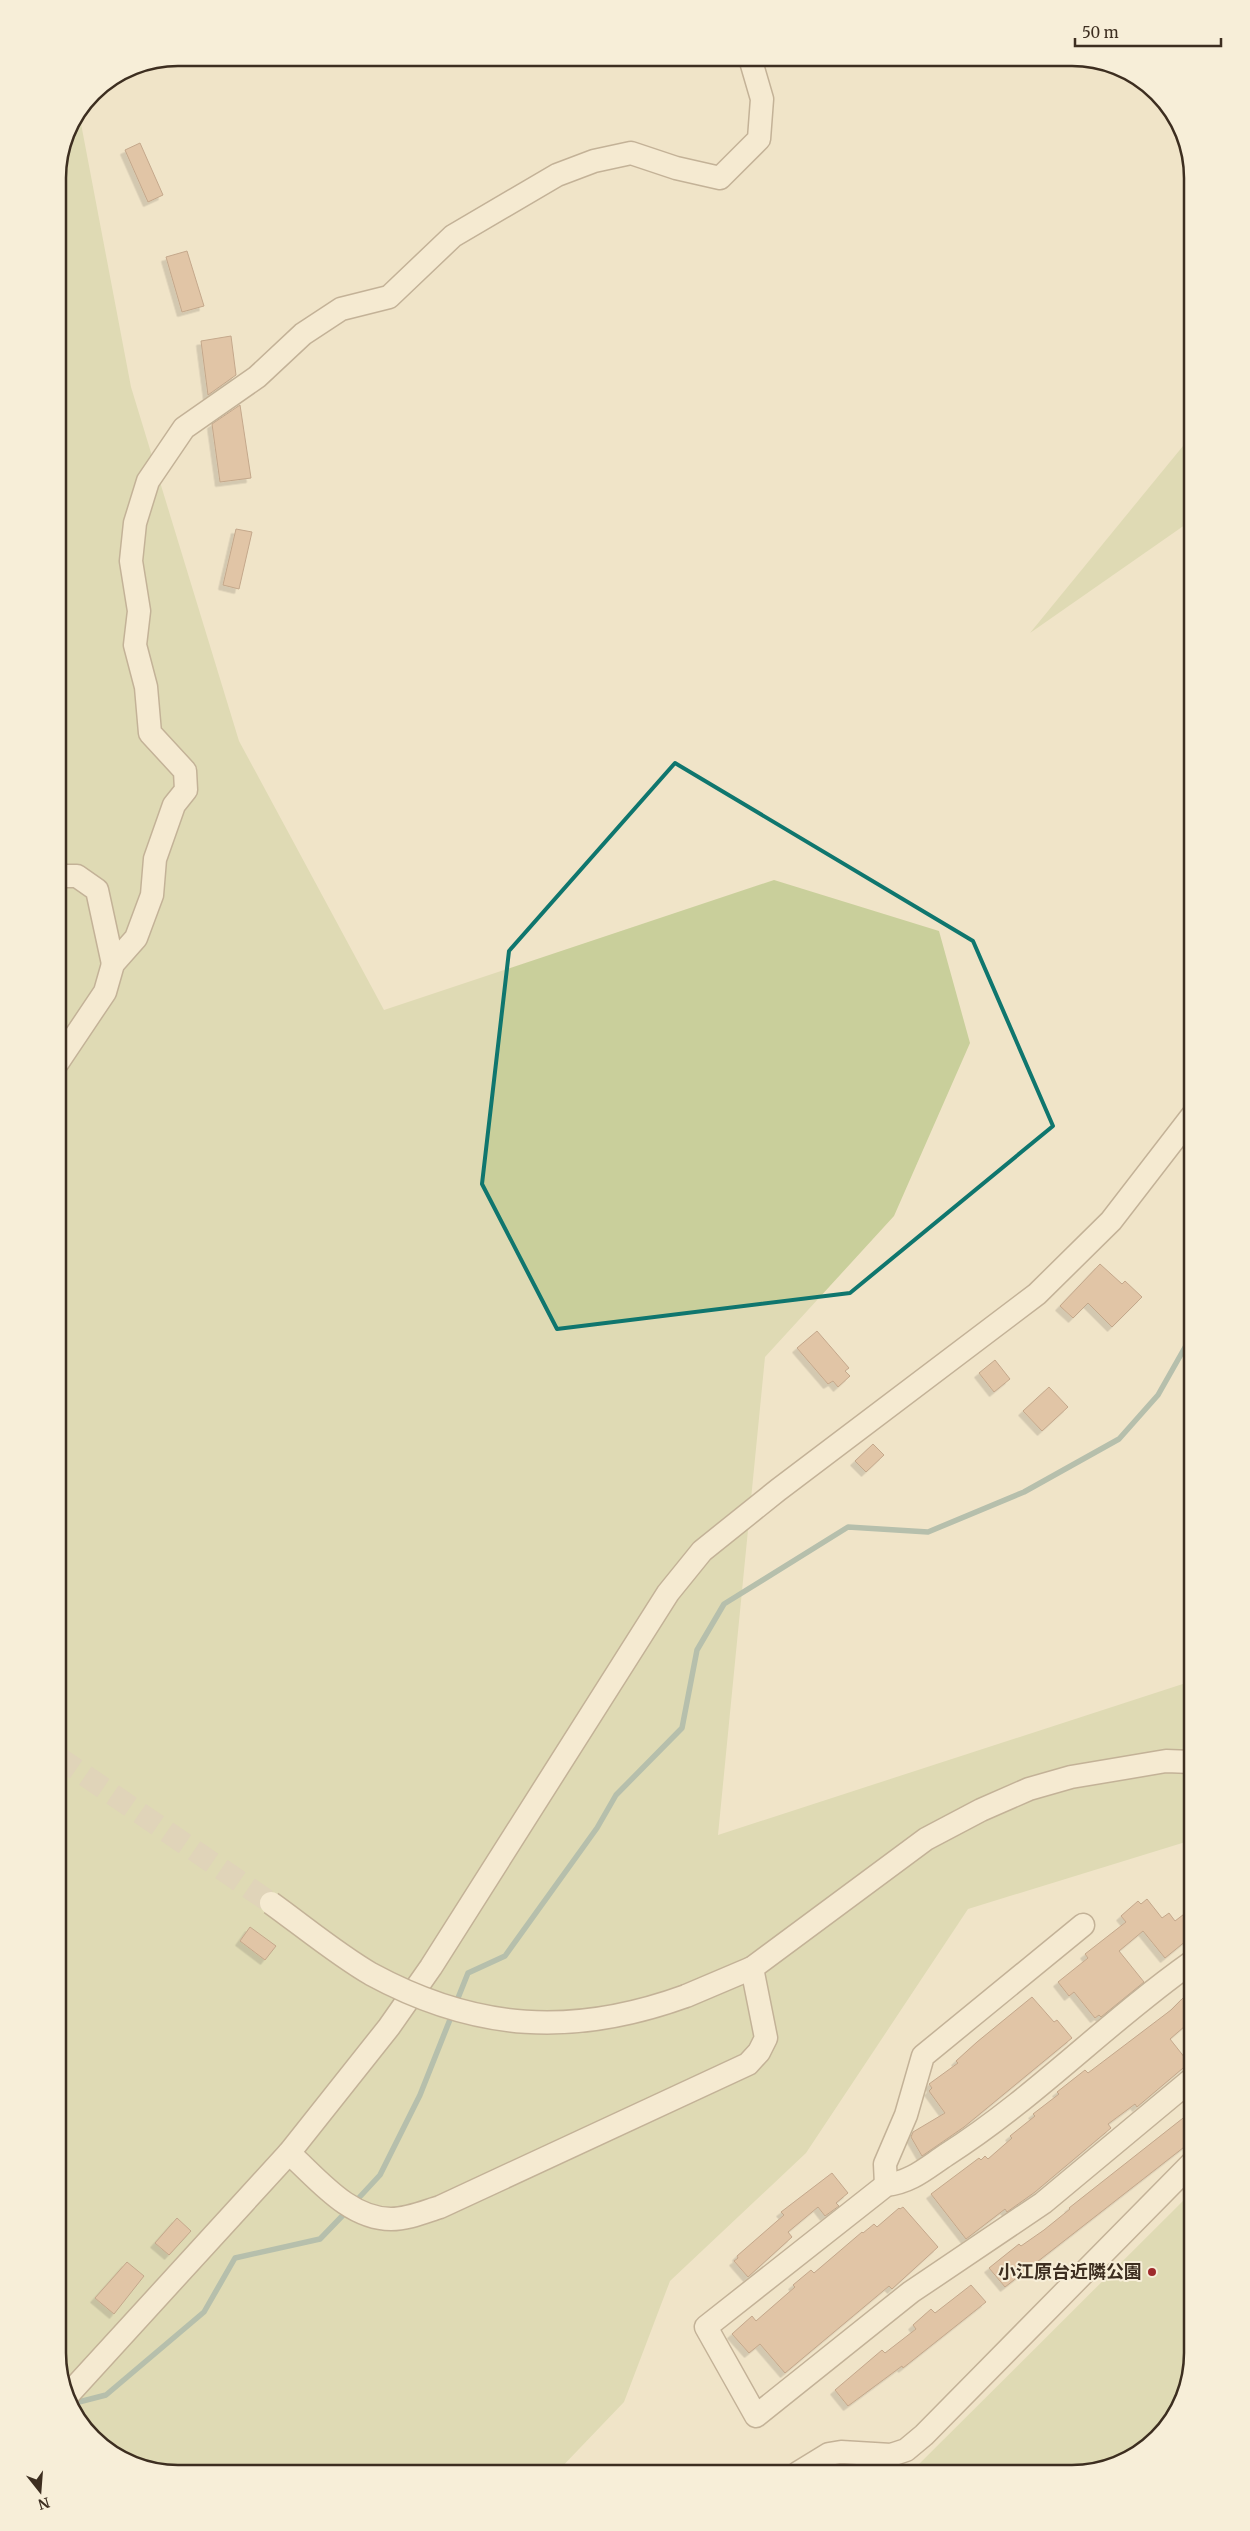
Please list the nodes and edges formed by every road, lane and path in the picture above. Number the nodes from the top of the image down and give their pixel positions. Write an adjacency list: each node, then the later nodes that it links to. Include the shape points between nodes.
1 (752, 66): 3 (street, via 762,99 758,139 720,178 631,153 594,161 557,175 454,236 389,297 341,310 303,334 257,377 184,428 148,480 135,523 131,560 139,611 135,645 146,687 150,733 185,771 186,790 174,805 155,859 152,894 136,938)
2 (66, 876): 3 (street, via 77,876 97,890)
3 (113, 964): 4 (street, via 106,992)
4 (66, 1050)
5 (1184, 1126): 12 (street, via 1111,1221 1037,1294 702,1551 668,1593 431,1967 389,2027)
6 (1184, 1762): 9 (street, via 1166,1761 1072,1777 1029,1789 981,1810 926,1838)
7 (271, 1903): 9 (street, bridge, via 369,1973 421,1998 448,2008 528,2023 600,2019 645,2011)
8 (1084, 1925): 14 (street, via 923,2056 906,2115 885,2164)
9 (752, 1968): 12 (street, via 766,2038 748,2064 440,2207 390,2219 355,2211)
10 (1184, 1968): 14 (street, via 974,2137 903,2182)
11 (1184, 2087): 14 (street, via 1043,2203 911,2292 756,2416 706,2327)
12 (289, 2153): 15 (street)
13 (1184, 2171): 16 (street, via 906,2450 891,2455 841,2452 829,2454)
14 (886, 2185)
15 (73, 2390)
16 (811, 2465)

